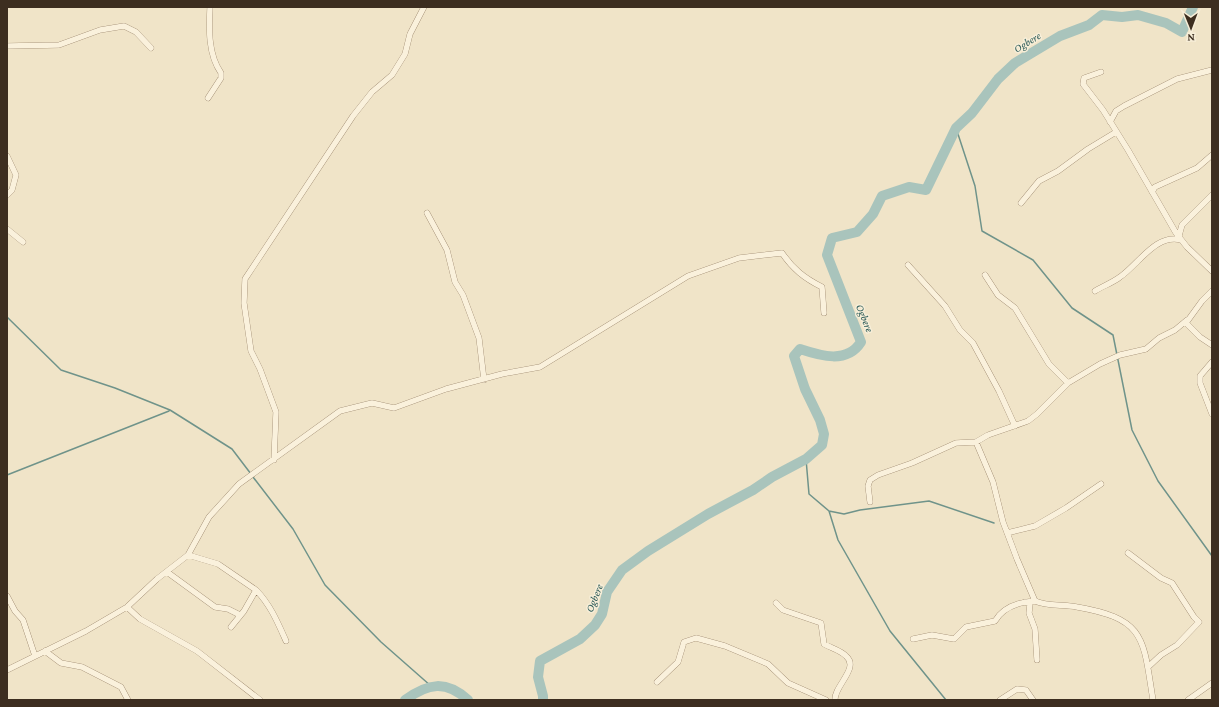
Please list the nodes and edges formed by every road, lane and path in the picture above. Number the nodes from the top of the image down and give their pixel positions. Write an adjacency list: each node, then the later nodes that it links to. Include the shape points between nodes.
1 (210, 7): 7 (street, via 211,49 221,73)
2 (424, 7): 34 (street, via 410,34 405,54 392,75 372,92 353,116 245,279 244,303 251,350 276,412)
3 (7, 46): 4 (street, via 59,45 100,30 124,26 136,32)
4 (151, 48)
5 (1212, 70): 8 (street, via 1177,79 1116,112)
6 (1101, 72): 8 (street, via 1084,78 1083,84)
7 (208, 98)
8 (1110, 122): 9 (street)
9 (1116, 132): 12 (street); 15 (street, via 1058,172 1039,181)
10 (1212, 155): 12 (street, via 1197,168 1155,187)
11 (7, 156): 13 (street, via 16,176 12,190)
12 (1152, 192): 18 (street)
13 (7, 195)
14 (1212, 195): 18 (street, via 1182,225)
15 (1021, 203)
16 (427, 213): 29 (street, via 447,250 455,282 463,295 479,338)
17 (7, 229): 19 (street)
18 (1180, 238): 21 (street); 23 (street, via 1167,239 1153,247 1119,278)
19 (23, 242)
20 (908, 264): 32 (street, via 973,343)
21 (1212, 271)
22 (985, 275): 30 (street, via 998,294 1014,308 1049,364)
23 (1095, 291)
24 (1212, 291): 26 (street)
25 (824, 313): 29 (street, via 822,287 792,267 782,253 739,258 688,276 540,367)
26 (1186, 320): 27 (street, via 1188,326); 30 (street, via 1146,349 1100,364)
27 (1212, 345)
28 (1212, 362): 31 (street, via 1200,376 1200,383)
29 (484, 380): 34 (street, via 446,389 394,408 372,403 340,411)
30 (1068, 384): 32 (street, via 1037,414)
31 (1212, 414)
32 (1015, 426): 33 (street)
33 (976, 442): 36 (street, via 956,443 878,475 870,480 868,486); 37 (street, via 993,482)
34 (274, 460): 39 (street, via 239,484 225,498 209,517)
35 (1100, 484): 37 (street, via 1035,526)
36 (870, 502)
37 (1007, 533): 43 (street)
38 (1128, 553): 54 (street, via 1172,584 1199,622 1177,645)
39 (188, 555): 40 (street); 41 (street, via 218,564)
40 (167, 572): 46 (street); 47 (street, via 215,607 228,609)
41 (256, 590): 47 (street); 50 (street)
42 (7, 596): 52 (street, via 23,620)
43 (1035, 601): 44 (street); 54 (street, via 1046,605 1076,607 1120,618 1133,628 1143,644)
44 (1024, 602): 49 (street, via 1012,606 995,621 966,627 954,639 932,635); 53 (street, via 1030,604 1029,613 1035,629)
45 (776, 603): 61 (street, via 783,610 821,623 824,644 849,660 850,669 836,691)
46 (127, 607): 51 (street); 59 (street, via 140,619 197,651)
47 (240, 615): 48 (street)
48 (232, 627)
49 (913, 639)
50 (286, 641)
51 (45, 651): 52 (street); 58 (street, via 62,663 82,667 121,687)
52 (35, 656): 55 (street)
53 (1037, 660)
54 (1148, 667): 64 (street)
55 (7, 670)
56 (657, 682): 60 (street, via 678,662 684,642 696,638 725,646 768,664 788,683)
57 (1212, 683): 65 (street)
58 (128, 700)
59 (260, 700)
60 (826, 700)
61 (835, 700)
62 (1000, 700): 63 (street, via 1017,689 1026,690)
63 (1033, 700)
64 (1153, 700)
65 (1188, 700)

